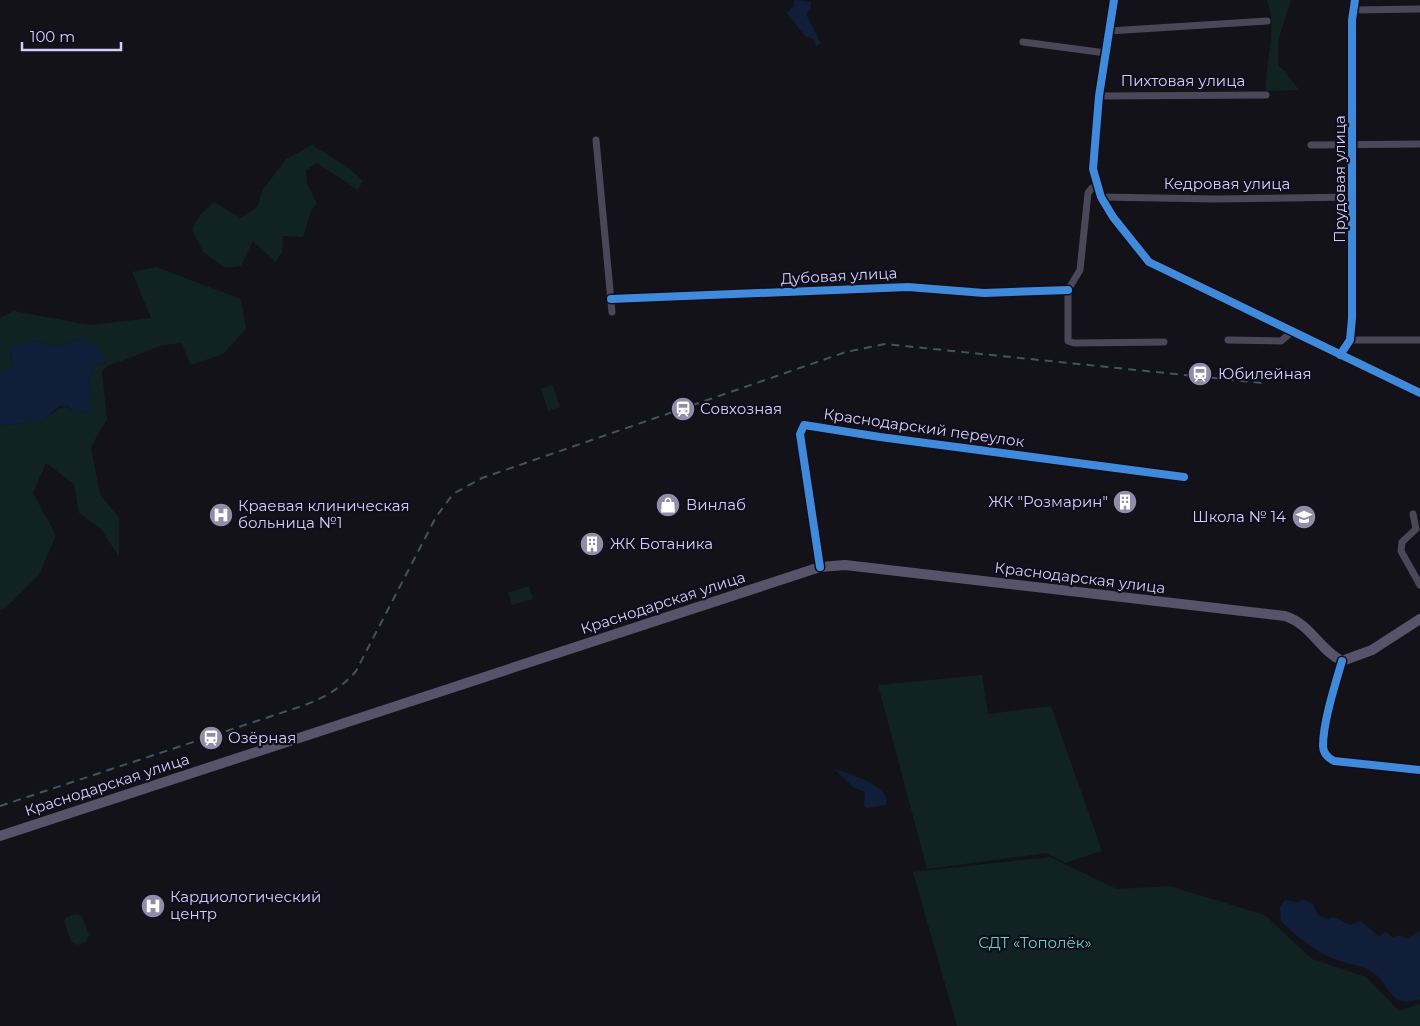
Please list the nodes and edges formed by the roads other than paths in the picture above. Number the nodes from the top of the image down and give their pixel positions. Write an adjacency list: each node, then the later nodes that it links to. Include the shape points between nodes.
1 (1114, 0): 6 (main road)
2 (1355, 0): 4 (street, Прудовая улица)
3 (1420, 9): 4 (street)
4 (1355, 10): 14 (street, Прудовая улица, via 1352,20)
5 (1267, 21): 6 (street)
6 (1109, 31): 8 (main road)
7 (1023, 42): 8 (street)
8 (1106, 53): 10 (main road)
9 (1266, 95): 10 (street, Пихтовая улица)
10 (1099, 96): 15 (main road, via 1093,169)
11 (596, 140): 19 (street)
12 (1420, 144): 14 (street)
13 (1311, 145): 14 (street)
14 (1354, 146): 17 (street, Прудовая улица)
15 (1097, 186): 16 (main road); 18 (street, via 1088,193 1080,270)
16 (1101, 197): 17 (street, Кедровая улица); 21 (main road, via 1129,240 1149,262)
17 (1353, 197): 23 (street, Прудовая улица)
18 (1068, 290): 19 (street, Дубовая улица, via 984,293 908,287); 25 (street, via 1068,341)
19 (611, 298): 20 (street)
20 (612, 312)
21 (1293, 331): 22 (street, via 1280,341); 26 (main road)
22 (1228, 340)
23 (1350, 340): 24 (street); 26 (street)
24 (1420, 340)
25 (1164, 342)
26 (1340, 355): 27 (main road)
27 (1420, 393)
28 (1184, 477): 30 (street, Краснодарский переулок, via 880,438 804,425 800,434)
29 (1413, 514): 31 (street, via 1416,530 1402,542 1401,551)
30 (820, 567): 33 (main road, Краснодарская улица, via 845,565 1285,616 1304,624 1331,655); 35 (main road, Краснодарская улица)
31 (1420, 586)
32 (1420, 619): 33 (main road, via 1372,650)
33 (1342, 661): 34 (street, via 1323,748 1327,757 1334,762)
34 (1420, 770)
35 (0, 836)

